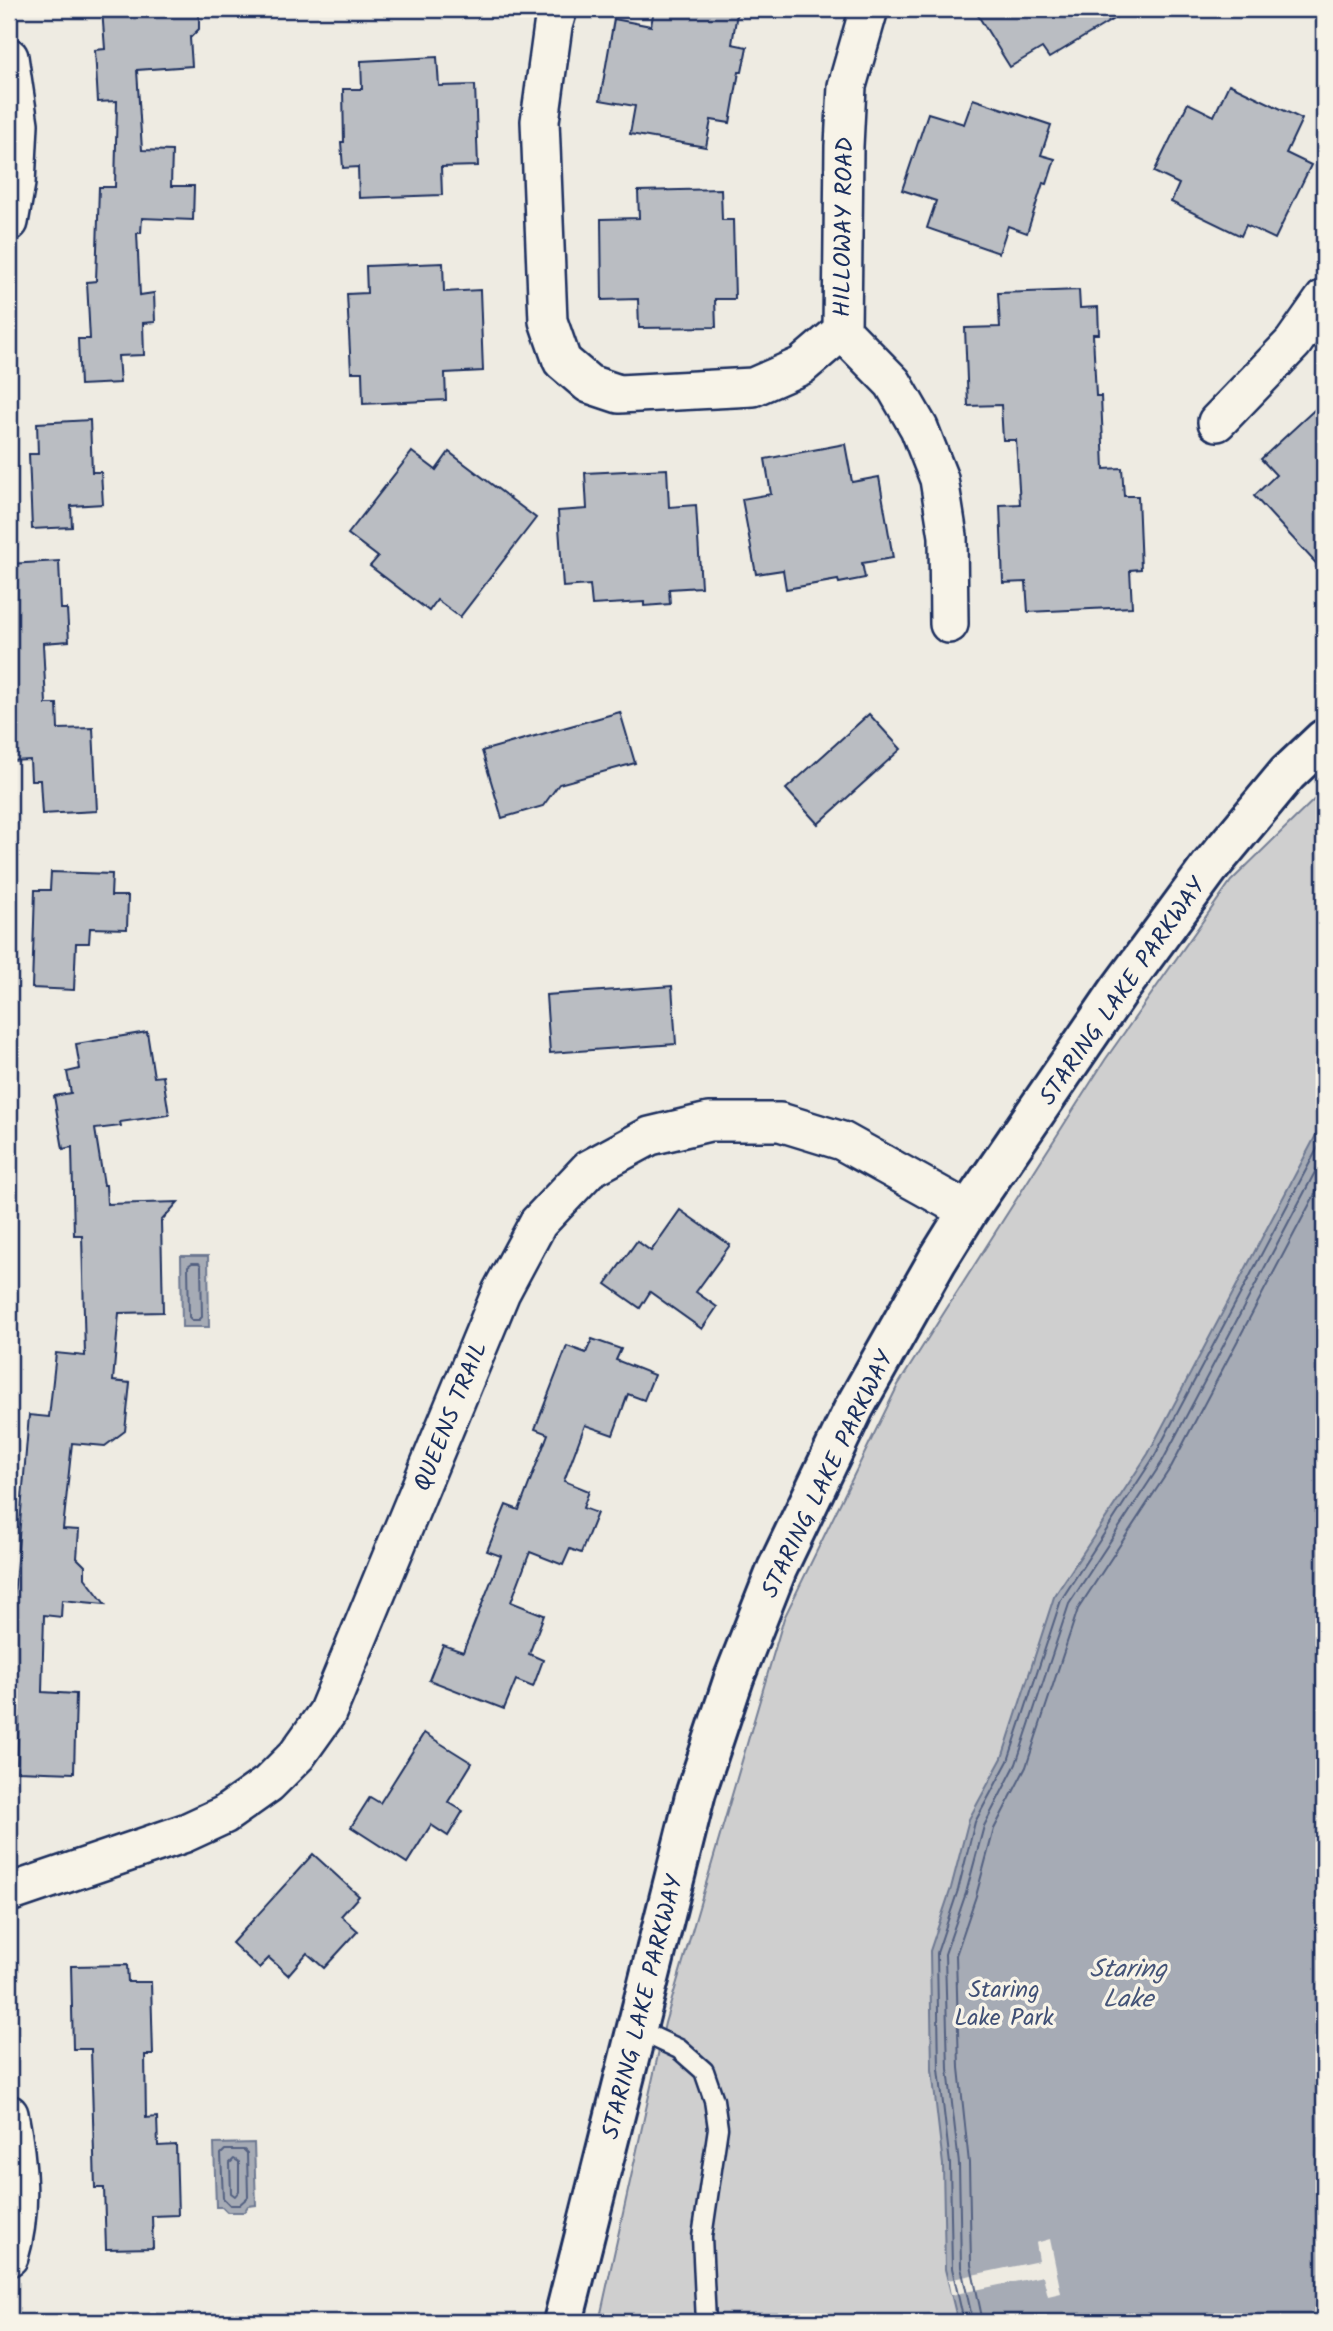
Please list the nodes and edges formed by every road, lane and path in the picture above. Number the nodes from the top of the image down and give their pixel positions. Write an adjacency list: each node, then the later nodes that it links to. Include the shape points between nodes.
1 (558, 9): 6 (street, HILLOWAY ROAD, via 540,121 548,321 562,361 589,384 619,394 753,387 801,366)
2 (869, 9): 6 (street, HILLOWAY ROAD, via 847,86)
3 (9, 57): 4 (street, via 19,124)
4 (9, 222)
5 (1324, 299): 7 (street, via 1293,343)
6 (842, 331): 8 (street, via 893,383 919,428 939,479 948,536)
7 (1217, 422)
8 (949, 624)
9 (1324, 738): 10 (street, STARING LAKE PARKWAY, via 1287,774 1209,868)
10 (968, 1211): 11 (street, QUEENS TRAIL, via 842,1141 780,1122 709,1122 650,1136 589,1169 538,1223 501,1293 327,1713 297,1755 268,1784 224,1815); 12 (street, STARING LAKE PARKWAY, via 855,1409 772,1581 696,1792)
11 (9, 1894)
12 (636, 2029): 15 (street, STARING LAKE PARKWAY); 16 (lane, via 680,2049 704,2071 714,2100 718,2128 702,2237)
13 (9, 2114): 14 (street, via 16,2151 17,2204)
14 (9, 2257)
15 (563, 2322)
16 (705, 2322)

